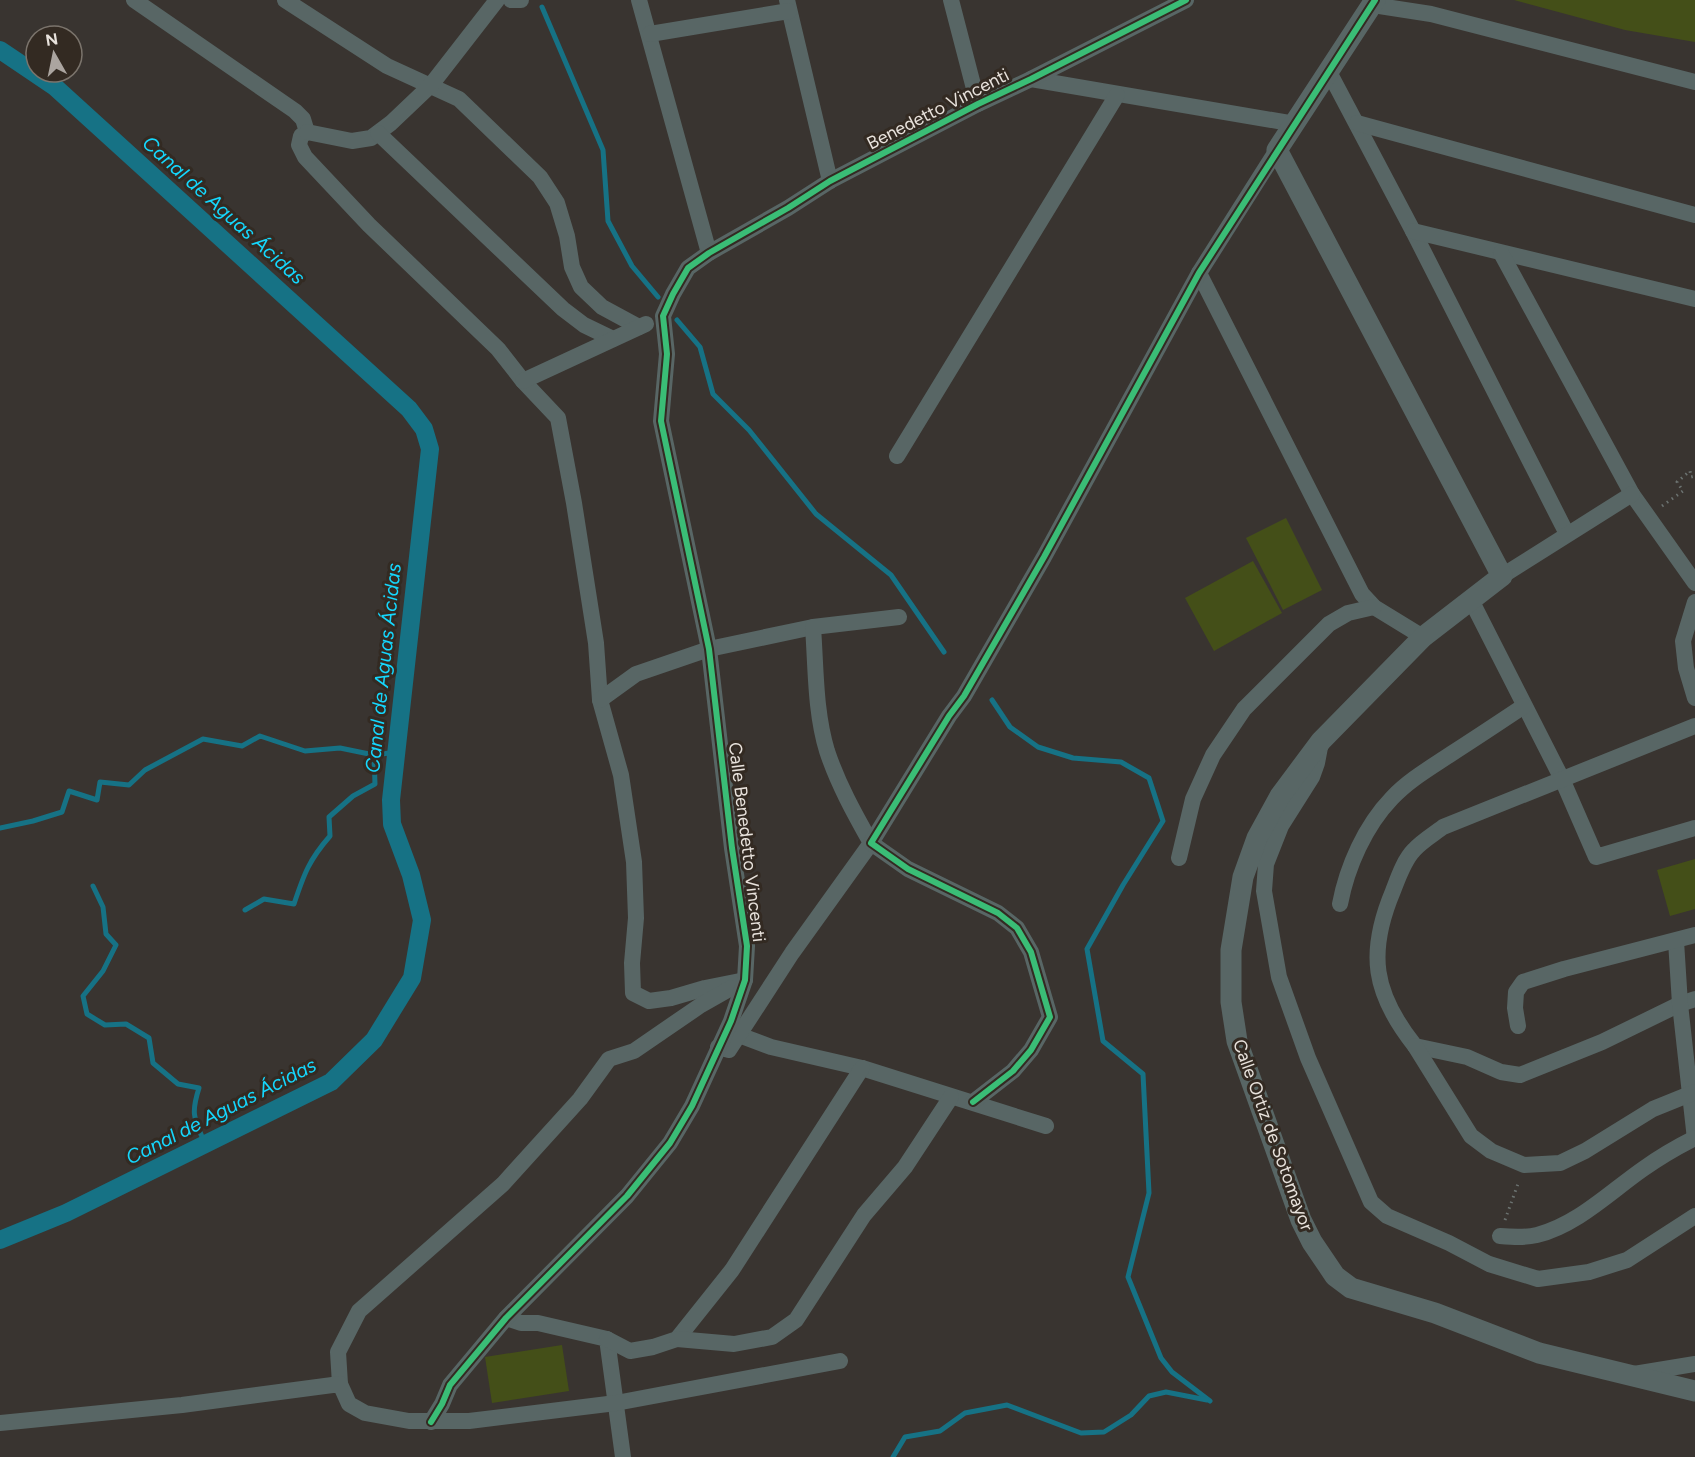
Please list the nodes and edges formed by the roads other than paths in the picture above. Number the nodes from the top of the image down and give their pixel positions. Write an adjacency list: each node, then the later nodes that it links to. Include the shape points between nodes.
1 (134, 0): 20 (street, via 295,111)
2 (285, 0): 15 (street, via 387,66)
3 (498, 0): 15 (street)
4 (511, 0): 5 (street)
5 (521, 0)
6 (639, 0): 11 (street)
7 (951, 0): 17 (street)
8 (1186, 0): 13 (street, Benedetto Vincenti)
9 (1374, 2): 12 (street); 14 (street)
10 (788, 6): 11 (street); 23 (street)
11 (650, 34): 26 (street)
12 (1329, 72): 18 (street); 19 (street)
13 (1031, 79): 16 (street); 17 (street, Benedetto Vincenti)
14 (1695, 82)
15 (430, 85): 21 (street); 31 (street, via 459,99 540,177 557,203 572,267 581,287 602,307)
16 (1117, 95): 19 (street); 34 (street)
17 (978, 104): 23 (street, Benedetto Vincenti)
18 (1357, 123): 24 (street); 25 (street)
19 (1295, 124): 22 (street)
20 (307, 132): 21 (street, via 352,141); 33 (street, via 301,136 299,145 305,157 369,225 498,349)
21 (378, 133): 32 (street, via 563,309)
22 (1277, 150): 28 (street); 37 (street)
23 (830, 181): 26 (street, Benedetto Vincenti)
24 (1695, 215)
25 (1413, 231): 27 (street); 36 (street)
26 (709, 253): 30 (street, via 688,268)
27 (1501, 253): 29 (street); 35 (street)
28 (1199, 273): 41 (street, via 1362,594); 53 (street, via 964,696)
29 (1695, 299)
30 (663, 316): 31 (street); 45 (street, Calle Benedetto Vincenti, via 667,354 661,421)
31 (639, 327): 32 (street)
32 (613, 339): 33 (street)
33 (523, 381): 47 (street, via 558,418 596,643)
34 (897, 456)
35 (1632, 494): 36 (street, Calle Ortiz de Sotomayor); 38 (street)
36 (1567, 534): 37 (street, Calle Ortiz de Sotomayor)
37 (1502, 576): 39 (street, Calle Ortiz de Sotomayor)
38 (1695, 583)
39 (1471, 600): 44 (street, Calle Ortiz de Sotomayor); 48 (street)
40 (1695, 602): 46 (street, via 1683,641)
41 (1374, 607): 44 (street); 54 (street, via 1348,613 1329,624 1244,709 1213,755 1193,799)
42 (899, 617): 43 (street)
43 (813, 627): 45 (street); 53 (street, via 820,718 827,750 843,793)
44 (1424, 638): 50 (street, Calle Ortiz de Sotomayor)
45 (709, 649): 47 (street, via 636,674); 58 (street, Calle Benedetto Vincenti, via 747,946)
46 (1695, 698)
47 (600, 700): 58 (street, via 621,776 634,862 633,993 650,1001)
48 (1524, 706): 51 (street); 55 (street, via 1413,779 1391,799 1358,848)
49 (1695, 726): 51 (street)
50 (1321, 741): 70 (street, via 1312,777 1281,826 1266,864 1264,891 1279,978 1308,1058 1371,1202 1387,1216 1490,1264 1538,1280 1589,1272 1627,1260); 77 (street, Calle Ortiz de Sotomayor, via 1280,796 1257,838 1243,877 1231,950 1231,1002 1237,1041 1301,1220 1335,1276 1351,1288 1435,1313 1539,1353)
51 (1562, 779): 52 (street, via 1596,857); 62 (street, via 1443,827 1413,850 1385,910 1378,938 1377,973 1396,1022)
52 (1695, 828)
53 (871, 843): 61 (street); 67 (street, via 908,869 998,913 1017,928 1031,952 1050,1017 1013,1071)
54 (1179, 858)
55 (1340, 904)
56 (1695, 935): 57 (street)
57 (1676, 941): 59 (street); 60 (street, via 1523,982 1516,992)
58 (744, 980): 63 (street, Calle Benedetto Vincenti); 78 (street, via 634,1051 609,1059 580,1099 503,1184 359,1311 338,1352)
59 (1688, 1002): 62 (street, via 1520,1075 1501,1072 1467,1057); 65 (street)
60 (1518, 1026)
61 (739, 1035): 63 (street, via 729,1050); 64 (street, via 771,1047)
62 (1415, 1046): 65 (street, via 1471,1136 1524,1165 1560,1163 1653,1109)
63 (718, 1047): 72 (street, Calle Benedetto Vincenti, via 692,1106 670,1143 627,1196)
64 (862, 1068): 66 (street); 74 (street, via 732,1270)
65 (1692, 1093): 69 (street)
66 (951, 1097): 67 (street); 74 (street, via 905,1167 864,1215 796,1320 772,1337 734,1344)
67 (973, 1102): 68 (street)
68 (1046, 1126)
69 (1695, 1138): 71 (street, via 1566,1223 1538,1235)
70 (1695, 1216)
71 (1500, 1236)
72 (506, 1318): 73 (street); 81 (street, Calle Benedetto Vincenti, via 450,1385)
73 (607, 1339): 74 (street, via 630,1351); 80 (street)
74 (677, 1339)
75 (840, 1362): 80 (street)
76 (1695, 1364): 77 (street)
77 (1633, 1374): 79 (street, Calle Ortiz de Sotomayor)
78 (340, 1384): 81 (street, via 349,1404 365,1413); 82 (street)
79 (1695, 1391)
80 (616, 1402): 81 (street, via 469,1421); 83 (street)
81 (431, 1422)
82 (0, 1423)
83 (623, 1457)

